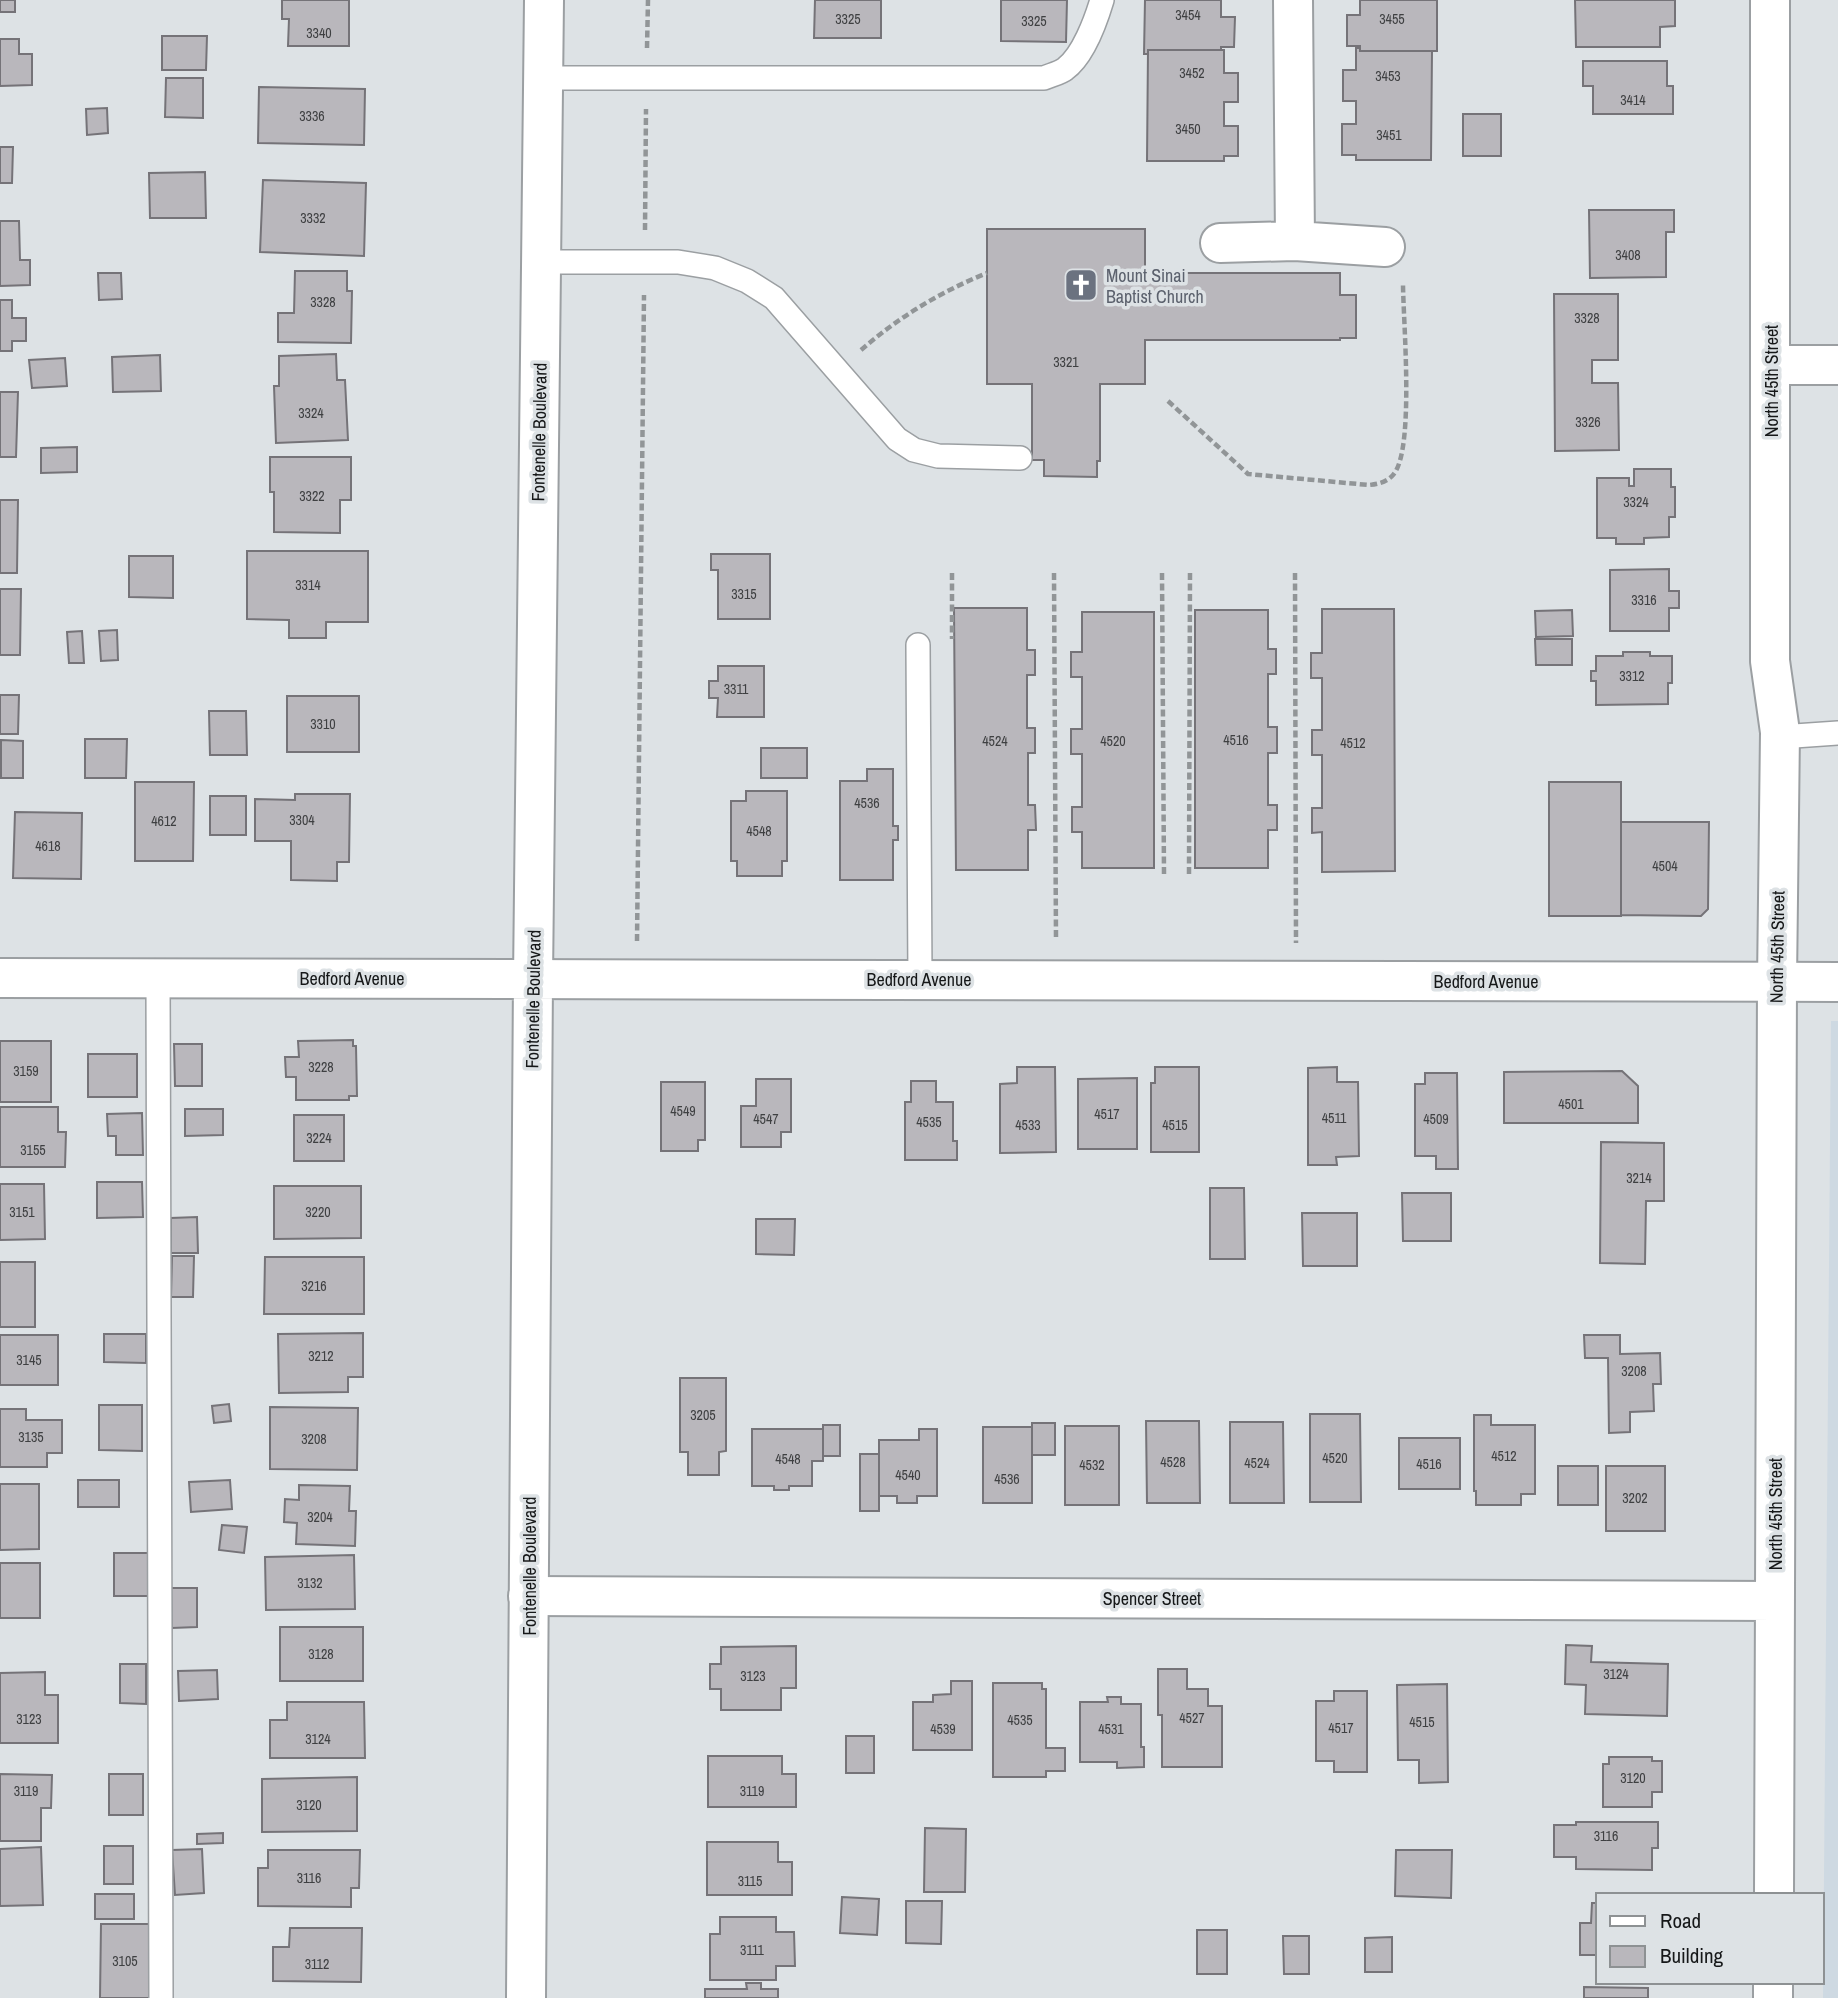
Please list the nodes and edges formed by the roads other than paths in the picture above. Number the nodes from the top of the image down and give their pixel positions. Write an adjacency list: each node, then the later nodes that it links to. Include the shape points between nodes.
1 (544, 0): 5 (street, Fontenelle Boulevard)
2 (1102, 0): 5 (lane, via 1079,53 1065,69 1044,78)
3 (1293, 0): 6 (street)
4 (1770, 0): 10 (street, North 45th Street)
5 (544, 78): 9 (street, Fontenelle Boulevard)
6 (1295, 242): 7 (street); 8 (street)
7 (1220, 243)
8 (1385, 247)
9 (541, 262): 12 (lane, via 678,262 715,268 747,281 774,298 897,439 914,450 938,456); 18 (street, Fontenelle Boulevard)
10 (1772, 365): 11 (street); 15 (street, North 45th Street, via 1770,661)
11 (1838, 365)
12 (1020, 458)
13 (918, 645): 19 (lane)
14 (1838, 733): 15 (lane)
15 (1780, 737): 20 (street, North 45th Street)
16 (0, 978): 17 (street, Bedford Avenue)
17 (158, 978): 18 (street, Bedford Avenue); 25 (lane)
18 (533, 979): 19 (street, Bedford Avenue); 22 (street, Fontenelle Boulevard)
19 (920, 979): 20 (street, Bedford Avenue)
20 (1777, 982): 21 (street, Bedford Avenue); 23 (street, North 45th Street)
21 (1838, 982)
22 (528, 1596): 23 (street, Spencer Street); 26 (street, Fontenelle Boulevard)
23 (1775, 1601): 24 (street, North 45th Street)
24 (1774, 1893)
25 (161, 1998)
26 (526, 1998)

